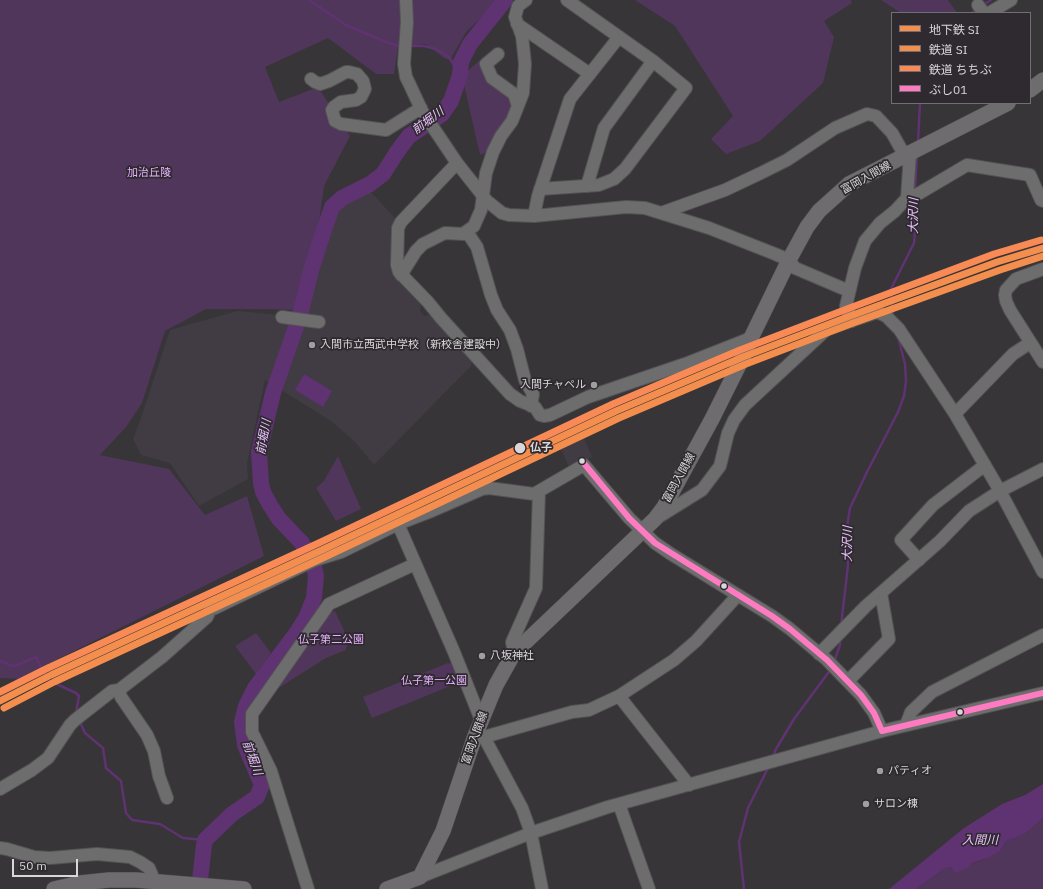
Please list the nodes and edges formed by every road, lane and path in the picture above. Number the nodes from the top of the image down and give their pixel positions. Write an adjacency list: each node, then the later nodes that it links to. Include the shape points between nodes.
1 (406, 0): 14 (street, via 404,64 406,76)
2 (526, 0): 6 (street, via 518,6 515,17)
3 (567, 0): 7 (street)
4 (1011, 0): 5 (street)
5 (983, 10)
6 (517, 24): 10 (street); 13 (street, via 522,36 525,64 523,93)
7 (619, 37): 9 (street); 10 (street)
8 (498, 54): 13 (street, via 486,64 492,78 514,94)
9 (653, 61): 17 (street, via 604,128); 17 (street, via 686,88 625,169 614,179 599,185)
10 (590, 74): 18 (street, via 570,100)
11 (311, 79): 14 (street, via 320,84 349,72 357,74 362,79 366,86 361,97 341,102 332,110 335,121 340,124 386,130)
12 (1006, 104): 15 (main road, 富岡入間線)
13 (518, 106): 19 (street, via 493,152)
14 (422, 110): 16 (street)
15 (913, 152): 20 (street); 22 (street, via 876,116 867,114 836,128 787,160 761,173 725,190); 25 (main road, 富岡入間線, via 849,184 828,202 807,227)
16 (457, 163): 19 (street); 27 (street, via 398,228 397,265)
17 (587, 186): 18 (street)
18 (540, 189): 23 (street)
19 (482, 196): 23 (street, via 509,215); 24 (street, via 481,210 474,226)
20 (911, 197): 21 (street, via 967,165 1030,175); 28 (street, via 865,240)
21 (1043, 201)
22 (661, 213): 23 (street, via 645,208 626,207); 25 (street, via 709,228)
23 (534, 216)
24 (467, 232): 27 (street, via 458,235 444,233 428,240 416,251); 35 (street, via 477,247 497,310 510,330 517,349 525,380 533,394)
25 (789, 260): 28 (street, via 795,268); 32 (main road, 富岡入間線)
26 (1043, 269): 33 (street, via 1016,279 1006,290 1005,295 1010,310)
27 (401, 275): 35 (street, via 510,394)
28 (849, 291): 30 (street, via 846,306)
29 (282, 317): 31 (street)
30 (852, 321): 36 (street, via 877,312 886,316 899,329); 41 (street, via 827,329 746,405 728,433 720,466 702,490)
31 (319, 322)
32 (751, 338): 35 (street, via 588,397 550,415 540,415 535,407); 41 (main road, 富岡入間線, via 712,419)
33 (1030, 343): 34 (street); 36 (street, via 1013,354)
34 (1043, 362)
35 (531, 406)
36 (955, 414): 37 (street)
37 (985, 465): 40 (street); 44 (street, via 933,505 901,540)
38 (1043, 469): 40 (street)
39 (539, 491): 42 (street, via 534,494 482,489); 43 (street, via 584,465); 50 (street, via 536,588 512,642)
40 (1000, 491): 44 (street, via 969,511); 46 (street)
41 (655, 519): 43 (main road, 富岡入間線)
42 (398, 524): 45 (street); 53 (street, via 210,610 207,618)
43 (642, 532): 48 (street, via 671,554); 50 (main road, 富岡入間線)
44 (919, 560): 47 (street)
45 (415, 564): 56 (street); 71 (street, via 329,604 252,714 252,732 271,771)
46 (1043, 572)
47 (882, 593): 51 (street, via 866,606); 52 (street, via 889,639)
48 (738, 595): 51 (street, via 772,616); 55 (street, via 674,660)
49 (1043, 635): 57 (street, via 932,692 911,712)
50 (514, 653): 56 (main road, 富岡入間線, via 496,685)
51 (823, 657): 52 (street)
52 (848, 681): 58 (street, via 874,713)
53 (119, 690): 61 (street, via 112,691 70,725 48,758); 62 (street, via 147,735)
54 (1043, 693): 57 (street)
55 (619, 696): 59 (street, via 589,710 572,712); 60 (street)
56 (481, 720): 59 (main road, 富岡入間線)
57 (906, 725): 58 (street)
58 (882, 731): 60 (street)
59 (479, 737): 64 (street, via 522,808); 66 (main road, 富岡入間線, via 443,831)
60 (689, 785): 63 (street)
61 (0, 789)
62 (168, 798)
63 (619, 804): 64 (street); 74 (street)
64 (531, 833): 66 (street); 73 (street)
65 (0, 848): 67 (street, via 34,857 97,854 130,857 149,868)
66 (420, 877): 72 (main road)
67 (153, 881): 68 (main road); 69 (main road, via 109,880)
68 (207, 887): 70 (main road)
69 (54, 889)
70 (244, 889)
71 (308, 889)
72 (388, 889)
73 (542, 889)
74 (649, 889)

